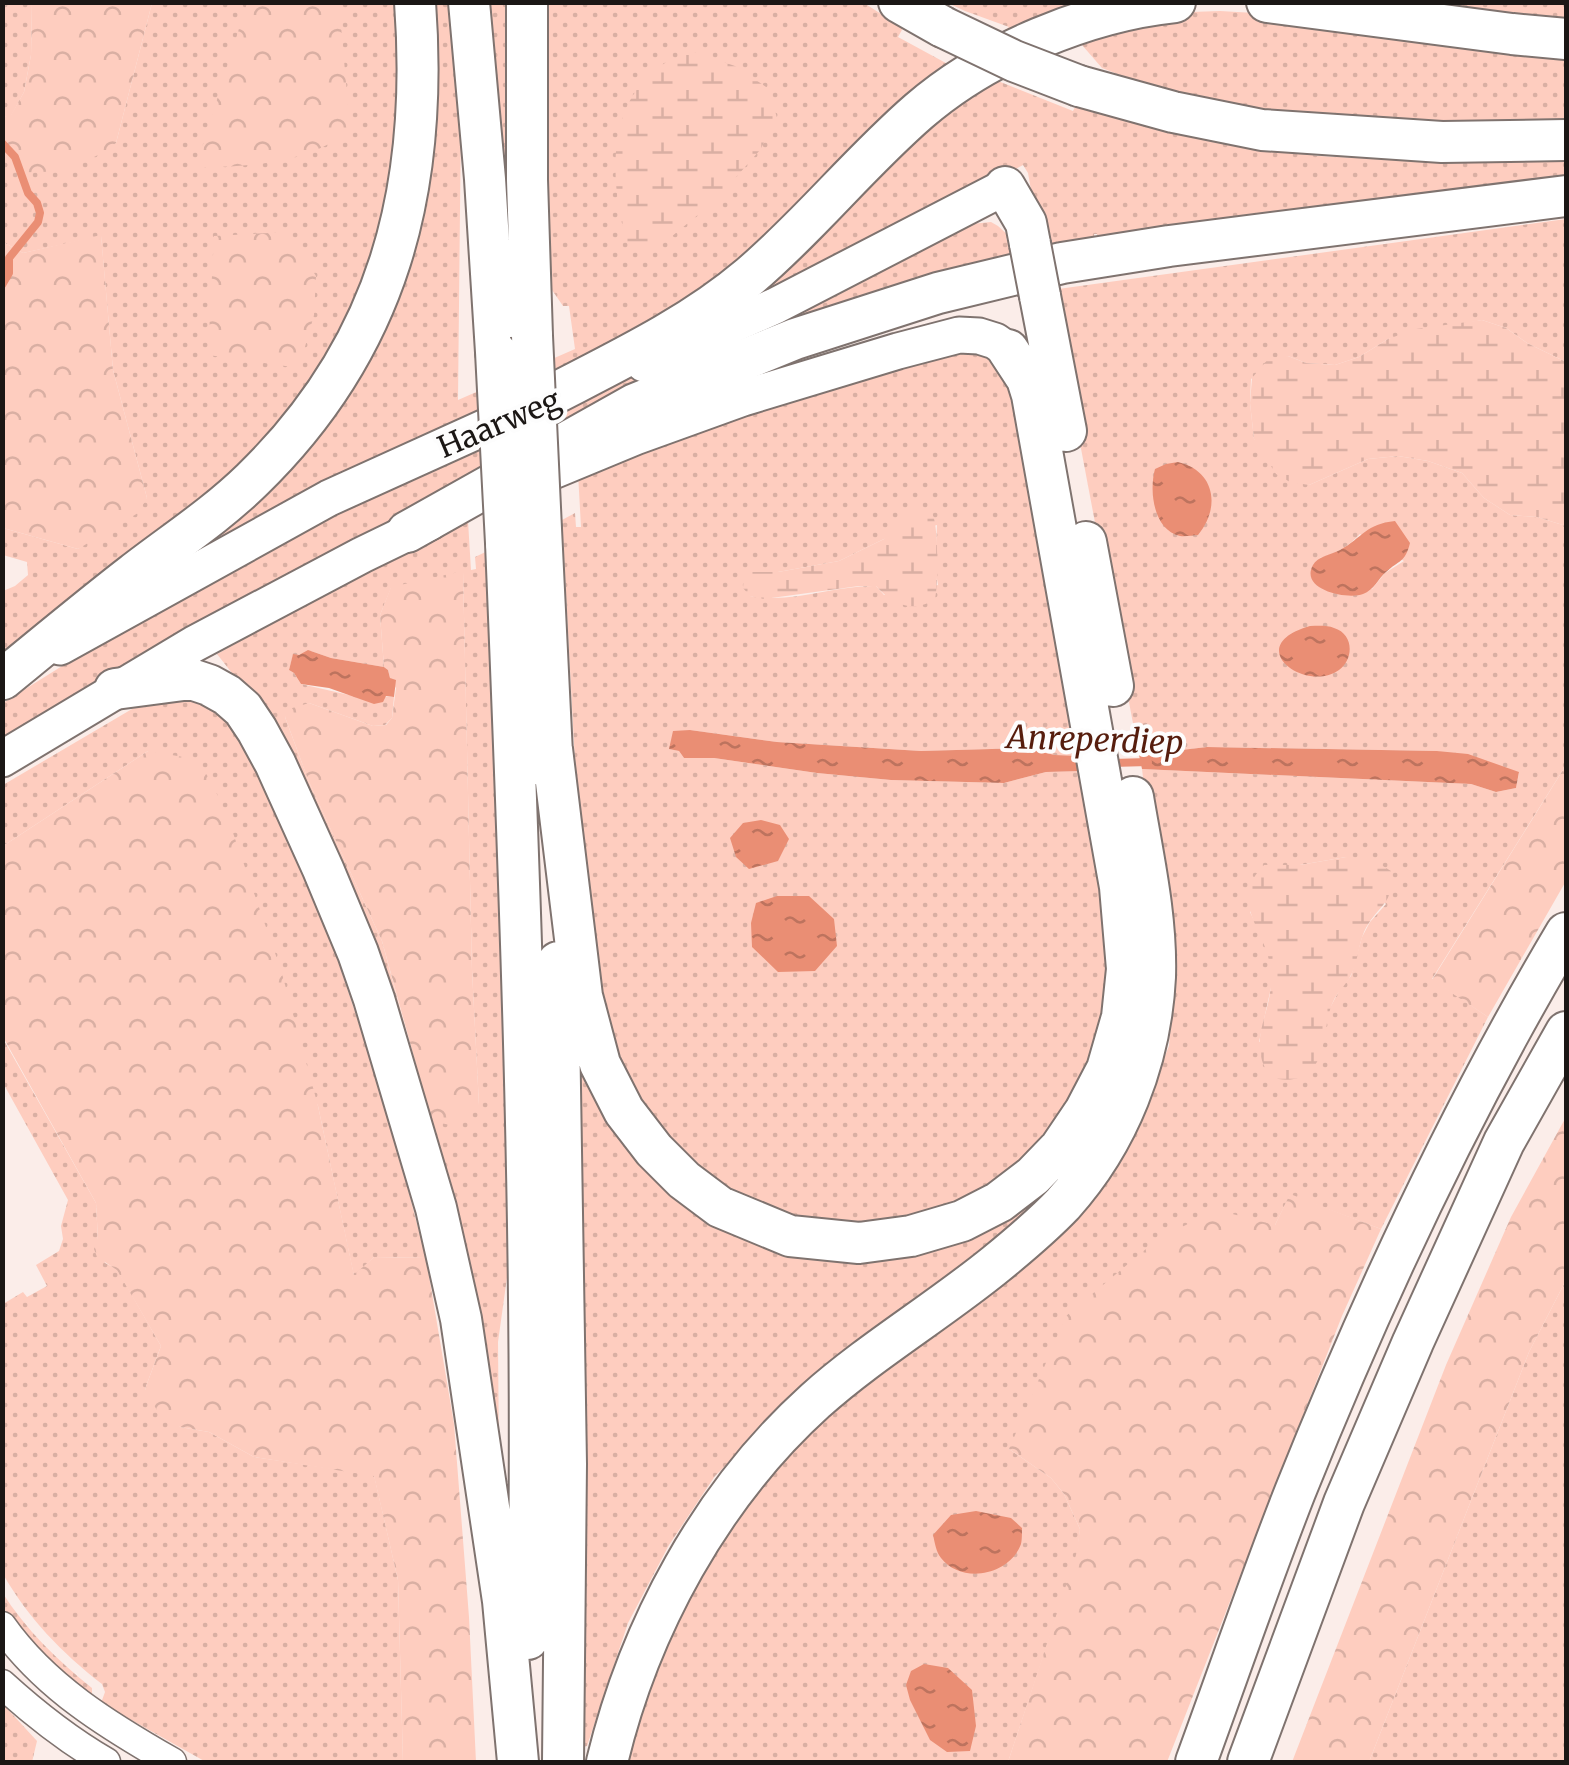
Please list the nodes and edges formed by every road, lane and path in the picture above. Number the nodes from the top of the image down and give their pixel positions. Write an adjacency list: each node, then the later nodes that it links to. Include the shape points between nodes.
1 (415, 2): 16 (highway, via 418,112 410,190 392,262 353,350 306,421 252,480)
2 (469, 2): 11 (highway, via 485,179)
3 (526, 2): 11 (highway, via 528,200)
4 (899, 2): 8 (highway, bridge, via 1014,60 1172,112 1262,130 1442,142)
5 (1175, 2): 13 (highway, via 1062,30 969,75 921,109 793,237 706,310)
6 (1267, 2): 7 (highway)
7 (1566, 39)
8 (1566, 140)
9 (1005, 187): 13 (main road, Haarweg, via 775,306 610,380); 18 (highway, bridge, via 1026,223 1040,296)
10 (1566, 196): 14 (highway, via 1169,246 938,294 796,338 634,404)
11 (514, 344): 15 (highway, bridge)
12 (1008, 350): 14 (main road, via 959,335 845,365 635,437); 18 (highway, via 1032,395)
13 (527, 408): 16 (main road, Haarweg, via 329,498)
14 (407, 532): 17 (main road)
15 (524, 536): 19 (highway); 31 (highway)
16 (3, 679)
17 (115, 690): 20 (main road); 30 (highway, via 192,679 228,695 243,710 275,762 358,953 436,1208 461,1320 503,1600)
18 (1106, 729): 21 (highway)
19 (552, 750): 21 (highway, via 582,996 600,1064 624,1110 684,1180 720,1206 790,1236 859,1243 962,1221 998,1202 1060,1148 1085,1110 1107,1070 1127,969); 32 (highway, via 566,1464)
20 (2, 759)
21 (1118, 796): 33 (highway, via 1153,927 1155,976 1144,1053 1111,1135 1061,1206 995,1265 814,1402 746,1474 664,1603 618,1714)
22 (1566, 933): 34 (highway, via 1464,1118 1364,1327)
23 (1566, 1032): 35 (highway, via 1504,1142 1414,1342 1344,1503)
24 (2, 1626): 26 (street, via 31,1662)
25 (2, 1684): 27 (street)
26 (91, 1712): 27 (street); 29 (street)
27 (61, 1751): 28 (street)
28 (106, 1762)
29 (172, 1762)
30 (518, 1762)
31 (526, 1762)
32 (564, 1762)
33 (607, 1762)
34 (1196, 1762)
35 (1248, 1762)

